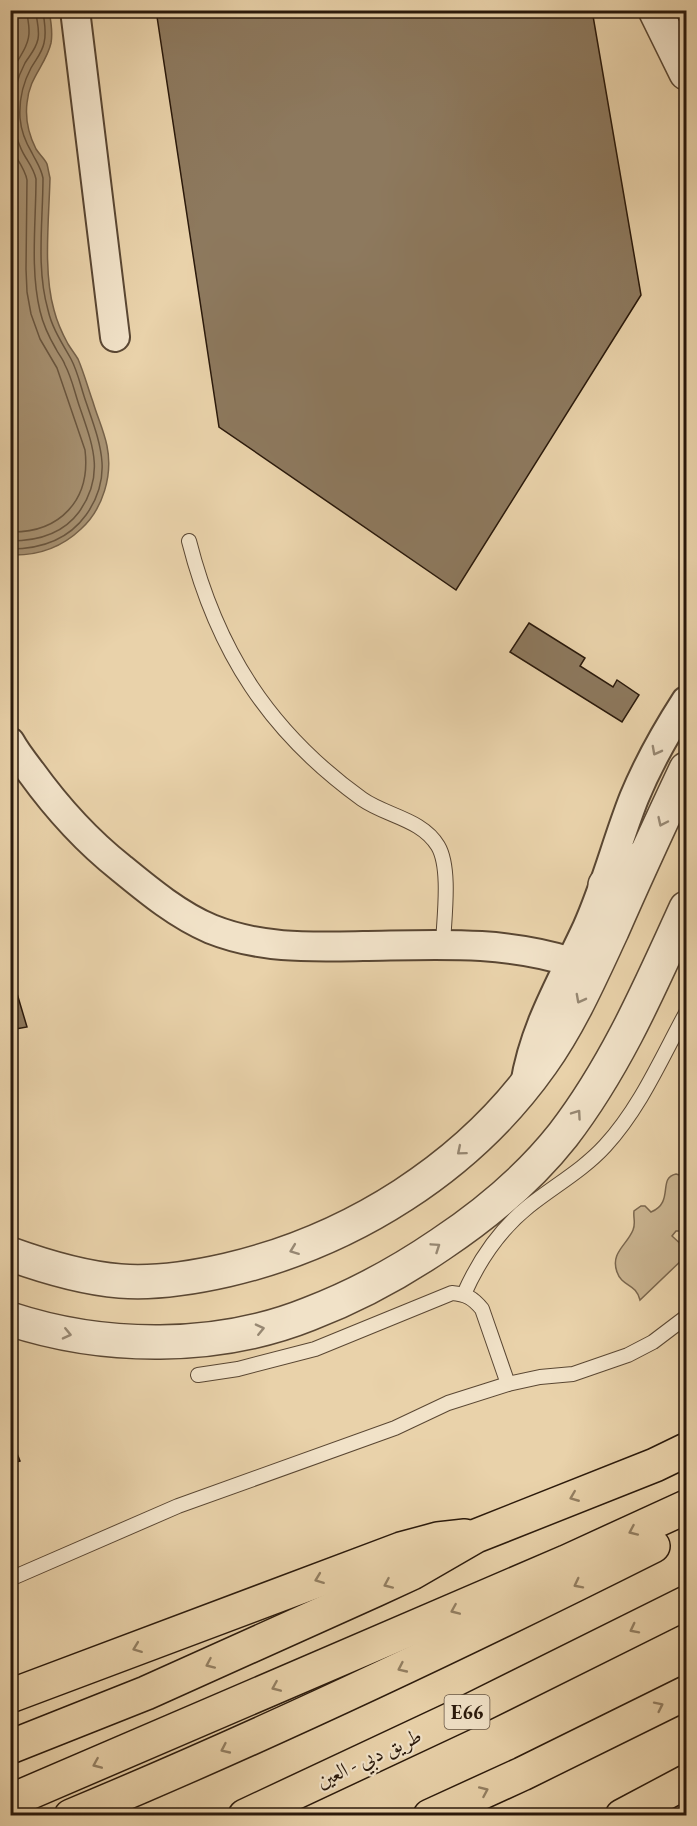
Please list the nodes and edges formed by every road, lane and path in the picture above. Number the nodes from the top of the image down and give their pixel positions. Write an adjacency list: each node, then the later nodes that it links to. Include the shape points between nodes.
1 (75, 10): 4 (street)
2 (655, 10): 3 (street)
3 (687, 73)
4 (115, 337)
5 (189, 541): 12 (lane, via 201,585 225,644 264,706 313,760 341,784 371,805 417,825 439,846 446,876)
6 (687, 701): 10 (street, one-way to 10, via 648,766)
7 (10, 742): 12 (street, via 43,789 112,861 174,908 210,928 285,947)
8 (687, 769): 9 (street, one-way to 9)
9 (646, 855): 10 (street, via 617,872); 15 (street, one-way to 15, via 584,991)
10 (605, 885): 13 (street)
11 (687, 908): 19 (street, one-way to 11, via 77,1336 123,1341 170,1343 217,1338 308,1315 417,1260 500,1201 562,1136 606,1074)
12 (443, 944): 13 (street, via 525,950)
13 (571, 962): 15 (street, via 534,1043)
14 (687, 1013): 17 (lane, via 624,1123 603,1148 511,1222 483,1257)
15 (525, 1086): 16 (street, one-way to 16, via 502,1113 439,1170 366,1217 287,1253 246,1266 161,1282 80,1275)
16 (10, 1254)
17 (464, 1294): 20 (lane, via 441,1296 315,1349); 21 (lane, via 482,1309)
18 (687, 1317): 21 (lane, via 628,1355 573,1374)
19 (10, 1319)
20 (198, 1375)
21 (508, 1384): 26 (lane, via 178,1506)
22 (687, 1450): 25 (highway, one-way to 25)
23 (687, 1507): 32 (highway, one-way to 32)
24 (687, 1529): 33 (highway, one-way to 33, via 493,1626 159,1779)
25 (476, 1536): 29 (highway, one-way to 29, via 410,1546); 30 (highway, one-way to 30, via 394,1581 146,1693)
26 (10, 1579)
27 (687, 1603): 34 (highway, طريق دبي - العين / E66, one-way to 34, via 469,1712)
28 (687, 1693): 35 (highway, one-way to 28)
29 (10, 1696)
30 (10, 1747)
31 (687, 1782): 36 (highway)
32 (10, 1802)
33 (71, 1815)
34 (245, 1815)
35 (430, 1815)
36 (622, 1815)

